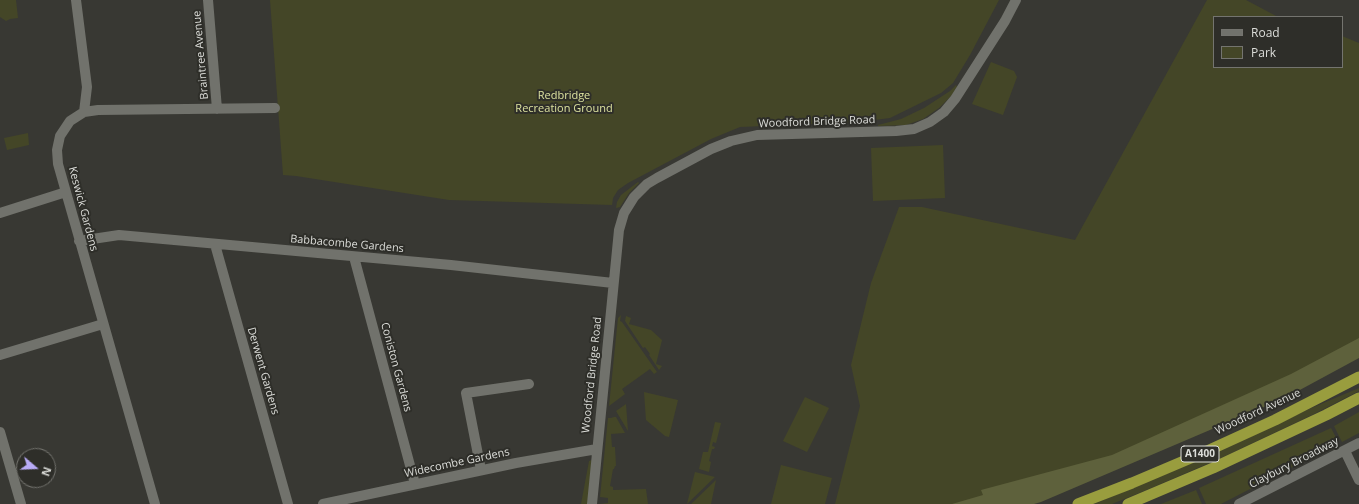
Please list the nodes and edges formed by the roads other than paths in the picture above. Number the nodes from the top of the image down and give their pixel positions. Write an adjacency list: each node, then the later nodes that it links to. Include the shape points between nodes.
1 (76, 0): 6 (street, via 87,87)
2 (208, 0): 5 (street, Braintree Avenue)
3 (1016, 0): 12 (street, Woodford Bridge Road, via 955,99 944,112 930,122 914,129 896,132 757,135 731,140 647,184 634,197 624,214 619,230)
4 (275, 108): 5 (street)
5 (218, 109): 6 (street)
6 (84, 112): 7 (street, Keswick Gardens, via 70,121 60,136 56,150)
7 (66, 192): 8 (street); 9 (street, Keswick Gardens)
8 (0, 213)
9 (79, 241): 10 (street, Babbacombe Gardens, via 119,235); 13 (street, Keswick Gardens)
10 (217, 244): 11 (street, Babbacombe Gardens); 28 (street, Derwent Gardens, via 216,248)
11 (354, 257): 12 (street, Babbacombe Gardens); 25 (street, Coniston Gardens)
12 (614, 283): 21 (street, Woodford Bridge Road)
13 (103, 324): 14 (street); 27 (street, Keswick Gardens)
14 (0, 355)
15 (1359, 377): 16 (highway, Woodford Avenue / A1400)
16 (1354, 381): 31 (highway, Woodford Avenue / A1400, via 1205,452)
17 (529, 384): 23 (street, via 466,393)
18 (1359, 398): 32 (highway, A1400, via 1213,468)
19 (0, 432): 26 (street)
20 (1359, 443): 22 (street, Claybury Broadway)
21 (597, 449): 23 (street, Widecombe Gardens); 30 (street, Woodford Bridge Road)
22 (1345, 451): 24 (street); 33 (street, Claybury Broadway)
23 (481, 470): 25 (street, Widecombe Gardens)
24 (1359, 480)
25 (415, 484): 29 (street, Widecombe Gardens)
26 (21, 504)
27 (155, 504)
28 (288, 504)
29 (323, 504)
30 (592, 504)
31 (1078, 504)
32 (1128, 504)
33 (1239, 504)

